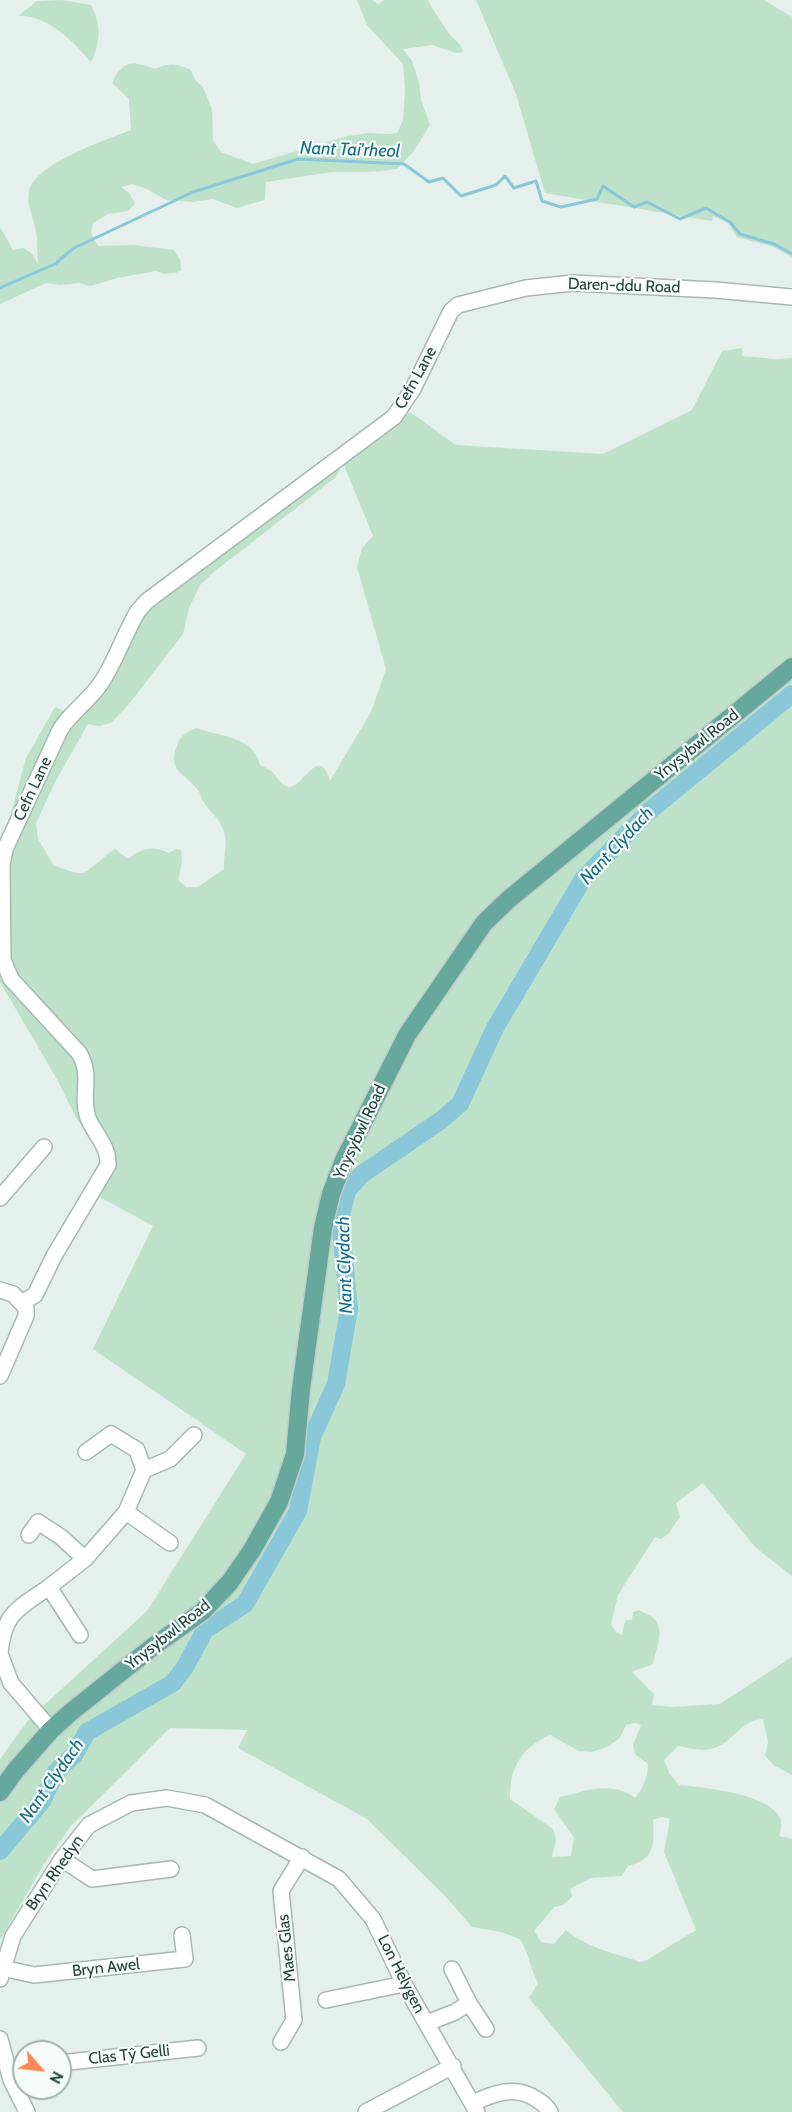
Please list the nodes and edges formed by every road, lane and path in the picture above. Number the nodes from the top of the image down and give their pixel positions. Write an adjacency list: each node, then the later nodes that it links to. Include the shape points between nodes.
1 (792, 297): 2 (street, Daren-ddu Road, via 573,283 526,288)
2 (458, 305): 7 (street, Cefn Lane, via 451,311 413,389 394,417 138,610 101,684 60,730 5,849 3,960 11,979 85,1063 88,1116 109,1154 108,1165 34,1295)
3 (792, 667): 20 (main road, Ynysybwl Road, via 484,923 407,1035 331,1194 301,1389 296,1454 279,1502 230,1582 202,1612)
4 (44, 1147): 5 (street)
5 (0, 1198)
6 (0, 1290): 7 (street)
7 (23, 1302): 8 (street, via 26,1316)
8 (0, 1376)
9 (194, 1435): 11 (street, via 170,1459)
10 (86, 1452): 11 (street, via 111,1434 137,1450)
11 (144, 1470): 12 (street)
12 (126, 1512): 14 (street); 15 (street)
13 (29, 1535): 15 (street, via 38,1522)
14 (163, 1542)
15 (85, 1559): 16 (street)
16 (49, 1587): 17 (street); 18 (street, via 11,1614 2,1632)
17 (74, 1632)
18 (0, 1653): 19 (street)
19 (5, 1687): 20 (street)
20 (51, 1730): 21 (main road, Ynysybwl Road)
21 (0, 1792)
22 (302, 1857): 23 (street, Bryn Rhedyn, via 205,1805 167,1798 131,1803 89,1826); 29 (street, Lon Helygen, via 339,1879 373,1919); 35 (street, Maes Glas, via 281,1891 294,2020)
23 (62, 1859): 24 (street, via 92,1879); 25 (street, Bryn Rhedyn)
24 (171, 1869)
25 (6, 1932): 28 (street, Bryn Rhedyn)
26 (182, 1935): 28 (street, Bryn Awel, via 185,1959 34,1975)
27 (452, 1969): 31 (street)
28 (1, 1974)
29 (404, 1984): 30 (street); 32 (street, Lon Helygen)
30 (326, 2000)
31 (469, 2002): 32 (street); 33 (street)
32 (427, 2023): 39 (street, Lon Helygen)
33 (486, 2029)
34 (0, 2039): 38 (street)
35 (281, 2042)
36 (198, 2048): 37 (street, Clas Tŷ Gelli)
37 (72, 2062)
38 (12, 2066)
39 (453, 2066): 40 (street, Lon Helygen); 41 (street)
40 (475, 2107): 42 (street, via 496,2092 526,2092)
41 (366, 2112)
42 (550, 2112)

